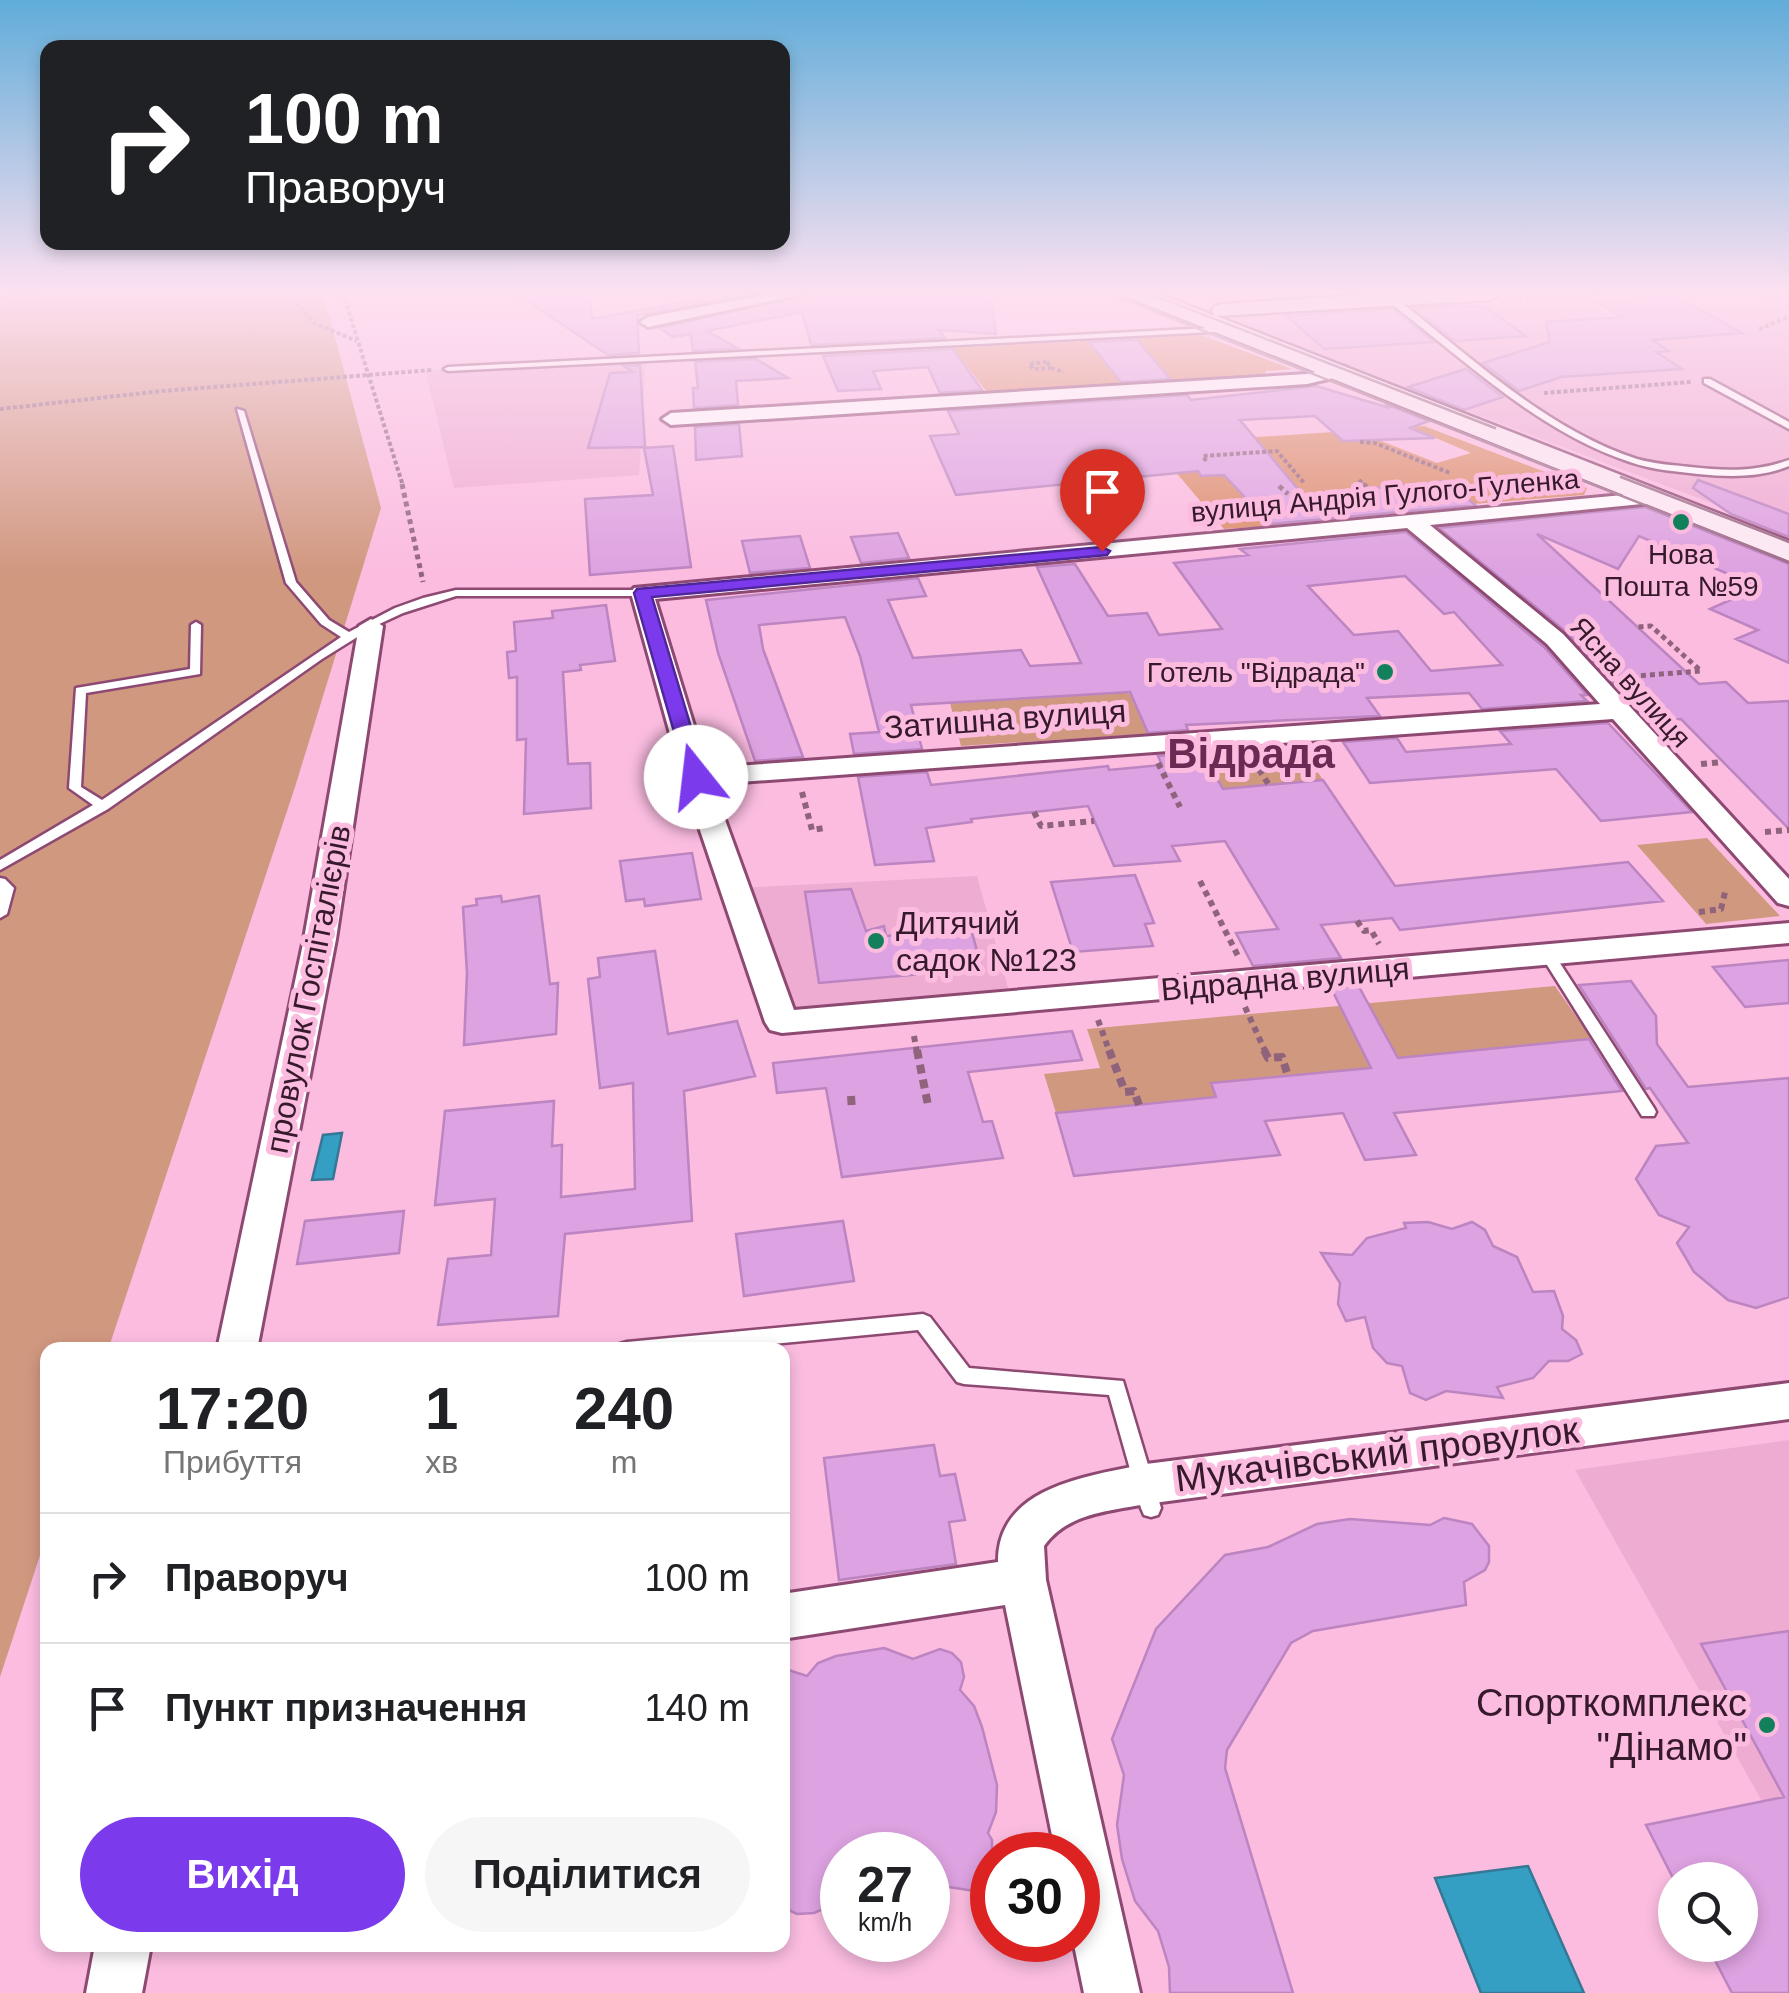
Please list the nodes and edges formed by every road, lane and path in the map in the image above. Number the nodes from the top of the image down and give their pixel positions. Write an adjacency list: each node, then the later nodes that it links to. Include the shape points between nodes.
1 (240, 386): 9 (path)
2 (370, 386): 28 (path, via 408,504)
3 (1196, 386): 11 (street)
4 (1377, 386): 24 (street)
5 (1502, 386): 8 (lane)
6 (1630, 386): 8 (path)
7 (1718, 386): 12 (lane)
8 (1514, 395): 15 (lane, via 1624,458 1717,473)
9 (0, 409)
10 (240, 411): 31 (lane, via 291,582 325,622)
11 (671, 419)
12 (1789, 426)
13 (1360, 442): 16 (path)
14 (1206, 460): 18 (path, via 1277,451)
15 (1789, 463)
16 (1450, 473)
17 (1359, 480): 20 (path)
18 (1305, 484)
19 (1279, 486): 23 (path)
20 (1367, 487)
21 (1520, 488): 22 (path)
22 (1471, 489)
23 (1288, 494)
24 (1655, 498): 25 (street, вулиця Андрія Гулого-Гуленка); 26 (street)
25 (1414, 523): 27 (street, вулиця Андрія Гулого-Гуленка); 33 (street, Ясна вулиця, via 1555,639)
26 (1789, 552)
27 (642, 593): 28 (lane); 36 (street)
28 (426, 598): 31 (lane)
29 (196, 625): 39 (lane, via 196,672 80,690 74,788)
30 (1638, 627): 32 (path, via 1650,626 1701,672)
31 (360, 632): 39 (lane); 61 (street, провулок Госпіталієрів, via 320,939)
32 (1606, 679)
33 (1617, 711): 36 (street, Затишна вулиця); 47 (street, Ясна вулиця)
34 (1245, 746): 38 (path)
35 (1153, 754): 40 (path)
36 (696, 777): 50 (street, Відрадна вулиця, via 782,1022)
37 (799, 781): 43 (path, via 812,830)
38 (1269, 785)
39 (103, 806): 44 (lane)
40 (1180, 807)
41 (1034, 812): 42 (path, via 1041,826)
42 (1094, 821)
43 (824, 828)
44 (1, 869)
45 (1200, 881): 51 (path)
46 (0, 882): 48 (lane, via 7,888)
47 (1789, 896)
48 (0, 914)
49 (1789, 933): 50 (street, Відрадна вулиця)
50 (1549, 956): 60 (lane)
51 (1240, 959)
52 (1238, 992): 55 (path, via 1268,1058 1282,1057)
53 (1092, 1005): 58 (path, via 1125,1092 1134,1091)
54 (910, 1021): 57 (path)
55 (1288, 1076)
56 (851, 1096): 59 (path)
57 (928, 1105)
58 (1139, 1105)
59 (852, 1110)
60 (1648, 1112)
61 (239, 1342)
62 (712, 1342): 64 (lane, via 924,1322 964,1376 1116,1387)
63 (1789, 1401): 64 (street, Мукачівський провулок)
64 (1148, 1496): 65 (street, Мукачівський провулок, via 1062,1505 1034,1519 1021,1545)
65 (1023, 1580): 66 (street); 69 (street, Мукачівський провулок)
66 (790, 1616)
67 (122, 1952): 68 (street)
68 (114, 1993)
69 (1112, 1993)

